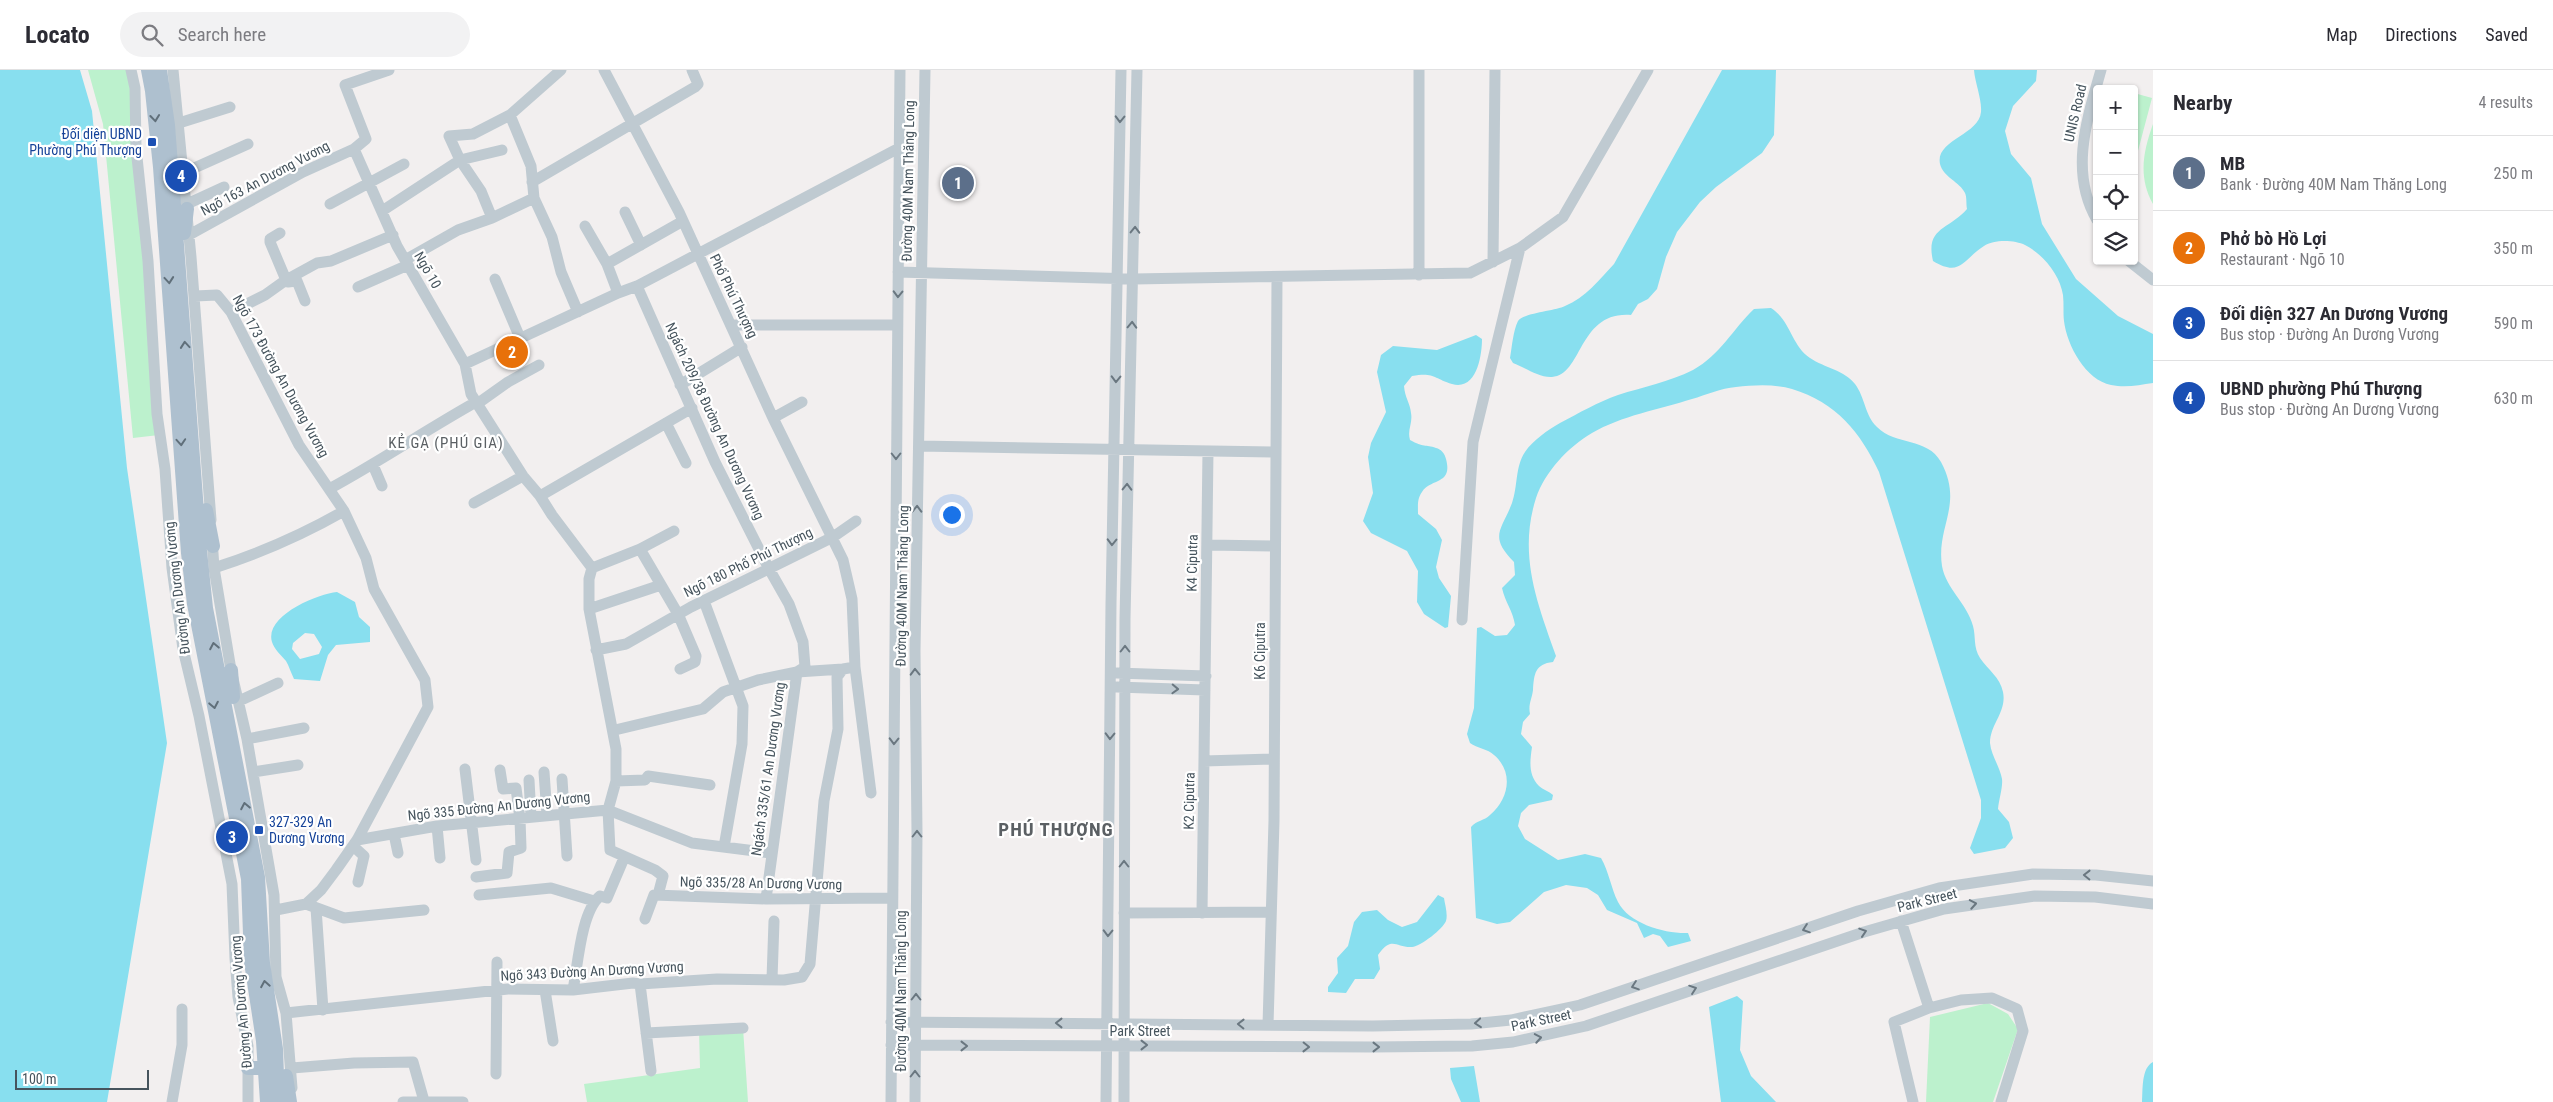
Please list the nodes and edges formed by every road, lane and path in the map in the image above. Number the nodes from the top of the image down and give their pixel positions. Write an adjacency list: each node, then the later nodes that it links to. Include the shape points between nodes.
1 (132, 70): 203 (street, Đường An Dương Vương, via 172,568 183,649 200,716 232,884 238,997 248,1046)
2 (148, 70): 72 (main road, Đường An Dương Vương, one-way to 72)
3 (171, 70): 18 (street, Đường An Dương Vương); 60 (main road, Đường An Dương Vương, via 168,125)
4 (389, 70): 21 (street, via 345,85 366,139)
5 (561, 70): 17 (street)
6 (604, 70): 19 (street, Phố Phú Thượng)
7 (692, 70): 19 (street, via 698,84 695,87)
8 (900, 70): 22 (street, Đường 40M Nam Thăng Long)
9 (925, 70): 50 (street, Đường 40M Nam Thăng Long)
10 (1121, 70): 54 (street, one-way to 54)
11 (1137, 70): 55 (street, one-way to 11)
12 (1420, 70): 51 (street)
13 (1495, 70): 46 (street)
14 (1648, 70): 43 (street, via 1563,217)
15 (2101, 70): 35 (street, UNIS Road, via 2082,142 2081,173)
16 (230, 108): 18 (street)
17 (510, 115): 24 (street, via 473,134 448,136); 27 (street, via 531,166)
18 (179, 124): 26 (street, Đường An Dương Vương)
19 (634, 124): 27 (street); 37 (street, Phố Phú Thượng)
20 (248, 144): 26 (street)
21 (354, 148): 28 (street, Ngõ 10); 40 (street, Ngõ 163 An Dương Vương, via 303,172)
22 (899, 148): 44 (street); 49 (street, Đường 40M Nam Thăng Long)
23 (502, 150): 24 (street)
24 (460, 160): 33 (street); 36 (street, via 481,191)
25 (404, 164): 28 (street)
26 (184, 173): 32 (street, Đường An Dương Vương)
27 (532, 182): 30 (street)
28 (370, 184): 31 (street); 33 (street, Ngõ 10)
29 (224, 187): 32 (street)
30 (534, 198): 36 (street); 65 (street, via 552,236 561,272)
31 (330, 204)
32 (187, 206): 40 (street, Đường An Dương Vương); 60 (main road, via 184,216 186,268)
33 (382, 211): 41 (street, Ngõ 10)
34 (625, 212): 42 (street)
35 (2093, 214)
36 (492, 218): 45 (street, via 458,230)
37 (683, 222): 42 (street); 44 (street, Phố Phú Thượng)
38 (584, 226): 47 (street)
39 (280, 233): 56 (street, via 270,242)
40 (189, 235): 62 (street, Đường An Dương Vương)
41 (393, 235): 45 (street, Ngõ 10); 56 (street, via 331,261 317,263)
42 (641, 245): 47 (street)
43 (1520, 248): 46 (street); 107 (street, via 1472,442)
44 (697, 254): 58 (street); 66 (street, Phố Phú Thượng)
45 (407, 262): 59 (street); 70 (street, Ngõ 10)
46 (1492, 262): 51 (street, via 1470,273)
47 (607, 264): 61 (street)
48 (2134, 265): 57 (street)
49 (898, 272): 50 (street); 67 (street, Đường 40M Nam Thăng Long, one-way to 67)
50 (922, 273): 54 (street); 80 (street, Đường 40M Nam Thăng Long)
51 (1418, 276): 52 (street)
52 (1277, 277): 55 (street); 84 (street, K6 Ciputra)
53 (495, 278): 68 (street)
54 (1118, 278): 55 (street); 81 (street, one-way to 81)
55 (1134, 279): 82 (street, one-way to 55)
56 (286, 280): 63 (street, via 297,281); 64 (street)
57 (2153, 280)
58 (637, 286): 61 (street); 73 (street, Ngách 209/38 Đường An Dương Vương)
59 (358, 287)
60 (180, 288): 72 (main road, Đường An Dương Vương, one-way to 60)
61 (618, 293): 65 (street)
62 (195, 296): 64 (street, Ngõ 173 Đường An Dương Vương, via 217,295); 97 (street, Đường An Dương Vương)
63 (305, 300)
64 (231, 312): 89 (street, Ngõ 173 Đường An Dương Vương, via 299,444)
65 (578, 312): 68 (street)
66 (732, 325): 67 (street); 69 (street, Phố Phú Thượng)
67 (897, 325): 160 (street, Đường 40M Nam Thăng Long, one-way to 160)
68 (520, 338): 70 (street)
69 (742, 347): 73 (street); 77 (street, Phố Phú Thượng)
70 (465, 364): 75 (street, Ngõ 10)
71 (539, 365): 75 (street)
72 (182, 370): 79 (main road, Đường An Dương Vương); 155 (main road, Đường An Dương Vương, one-way to 155, via 188,553 194,604)
73 (680, 385): 76 (street, Ngách 209/38 Đường An Dương Vương)
74 (802, 402): 77 (street)
75 (476, 403): 86 (street, via 403,444); 87 (street, Ngõ 10)
76 (692, 408): 78 (street); 100 (street, Ngách 209/38 Đường An Dương Vương)
77 (773, 418): 95 (street, Phố Phú Thượng)
78 (666, 423): 85 (street); 90 (street)
79 (193, 442): 97 (main road, via 203,478); 127 (main road, Đường An Dương Vương, one-way to 79, via 206,608)
80 (918, 446): 81 (street); 190 (street, Đường 40M Nam Thăng Long, one-way to 80)
81 (1114, 448): 82 (street); 113 (street, one-way to 113)
82 (1128, 448): 83 (street); 114 (street, one-way to 82)
83 (1208, 451): 84 (street); 96 (street, K4 Ciputra)
84 (1276, 452): 98 (street, K6 Ciputra)
85 (686, 464)
86 (373, 465): 88 (street); 89 (street)
87 (523, 476): 90 (street, Ngõ 10); 91 (street)
88 (382, 486)
89 (329, 489): 92 (street, Ngõ 173 Đường An Dương Vương)
90 (540, 496): 102 (street, Ngõ 10)
91 (474, 503)
92 (344, 511): 101 (street, via 306,533); 145 (street, Ngõ 173 Đường An Dương Vương, via 366,558 374,589 425,680 428,707)
93 (856, 521): 95 (street, Ngõ 180 Phố Phú Thượng)
94 (674, 532): 99 (street)
95 (833, 537): 100 (street, Ngõ 180 Phố Phú Thượng); 109 (street, Phố Phú Thượng, via 843,560 852,599)
96 (1207, 545): 98 (street); 115 (street, K4 Ciputra)
97 (213, 546): 101 (street, Đường An Dương Vương)
98 (1275, 546): 125 (street, K6 Ciputra)
99 (640, 549): 102 (street); 103 (street)
100 (768, 567): 104 (street, Ngõ 180 Phố Phú Thượng); 112 (street, Ngách 209/38 Đường An Dương Vương, via 789,604 803,642 806,667)
101 (214, 568): 111 (street, Đường An Dương Vương)
102 (592, 568): 105 (street)
103 (661, 585): 105 (street); 106 (street)
104 (704, 600): 106 (street, Ngõ 180 Phố Phú Thượng); 119 (street)
105 (590, 609): 108 (street)
106 (678, 614): 108 (street, Ngõ 180 Phố Phú Thượng, via 626,644); 110 (street, via 697,659)
107 (1462, 620)
108 (596, 650): 123 (street)
109 (849, 668): 112 (street); 137 (street); 163 (street, via 837,677 838,729 824,801)
110 (680, 669)
111 (231, 670): 121 (street, Đường An Dương Vương); 127 (main road, via 230,684 241,750)
112 (797, 672): 119 (street); 148 (street, Ngách 335/61 An Dương Vương)
113 (1110, 673): 114 (street); 117 (street)
114 (1125, 673): 115 (street); 118 (street)
115 (1206, 676): 120 (street, K4 Ciputra)
116 (278, 683): 121 (street)
117 (1110, 687): 118 (street); 191 (street, one-way to 191)
118 (1125, 687): 120 (street, one-way to 120); 170 (street, one-way to 118)
119 (737, 688): 123 (street, via 723,692 702,709); 146 (street, via 743,706 742,744)
120 (1205, 690): 126 (street, K2 Ciputra)
121 (239, 701): 124 (street, Đường An Dương Vương)
122 (304, 728): 124 (street)
123 (615, 730): 135 (street)
124 (247, 739): 131 (street, Đường An Dương Vương)
125 (1274, 759): 126 (street); 169 (street, K6 Ciputra)
126 (1204, 761): 171 (street, K2 Ciputra)
127 (237, 764): 155 (main road, Đường An Dương Vương, one-way to 127)
128 (298, 765): 131 (street)
129 (465, 769): 142 (street)
130 (500, 770): 141 (street, via 503,788 516,788)
131 (253, 772): 167 (street, Đường An Dương Vương)
132 (544, 772): 140 (street)
133 (530, 780): 141 (street)
134 (562, 780): 139 (street)
135 (616, 781): 136 (street, via 645,780 648,776); 138 (street)
136 (710, 785)
137 (871, 793)
138 (608, 810): 139 (street, Ngõ 335 Đường An Dương Vương); 146 (street, via 692,843); 151 (street, via 610,850)
139 (564, 812): 140 (street, Ngõ 335 Đường An Dương Vương); 149 (street)
140 (547, 815): 141 (street, Ngõ 335 Đường An Dương Vương)
141 (526, 818): 142 (street, Ngõ 335 Đường An Dương Vương); 153 (street, via 521,848 509,852 507,873)
142 (473, 823): 143 (street, Ngõ 335 Đường An Dương Vương); 152 (street)
143 (437, 826): 144 (street, Ngõ 335 Đường An Dương Vương); 150 (street)
144 (394, 834): 145 (street, Ngõ 335 Đường An Dương Vương); 147 (street)
145 (355, 843): 156 (street, via 364,856); 166 (street)
146 (724, 847): 148 (street)
147 (398, 853)
148 (771, 853): 161 (street, Ngách 335/61 An Dương Vương)
149 (567, 856)
150 (440, 858)
151 (624, 858): 159 (street, via 663,876); 164 (street, via 607,898 600,896)
152 (476, 860)
153 (476, 877)
154 (2118, 877): 157 (street, Park Street); 162 (street); 175 (street, Park Street, one-way to 175, via 2033,874 1979,881 1939,888)
155 (253, 878): 172 (main road, Đường An Dương Vương)
156 (358, 882)
157 (2153, 882)
158 (479, 895): 164 (street, via 551,888)
159 (658, 895): 161 (street, Ngõ 335/28 An Dương Vương); 173 (street, via 654,895)
160 (892, 898): 163 (street, Ngõ 335/28 An Dương Vương); 189 (street, Đường 40M Nam Thăng Long)
161 (766, 899): 163 (street, Ngõ 335/28 An Dương Vương)
162 (2116, 899): 165 (street, Park Street); 176 (street, Park Street, one-way to 162, via 1944,909 2035,896)
163 (814, 900): 179 (street, Ngõ 343 Đường An Dương Vương, via 807,973 795,979)
164 (594, 901): 182 (street, via 588,914)
165 (2153, 904)
166 (311, 906): 167 (street); 168 (street, via 344,918); 186 (street)
167 (276, 910): 187 (street, Đường An Dương Vương, via 276,977)
168 (424, 910)
169 (1270, 912): 171 (street); 194 (street, K6 Ciputra)
170 (1124, 913): 171 (street); 192 (street)
171 (1202, 913)
172 (256, 916): 188 (main road, Đường An Dương Vương, one-way to 172); 204 (main road, Đường An Dương Vương, via 253,980)
173 (645, 919)
174 (774, 921): 179 (street)
175 (1828, 921): 177 (street); 194 (street, Park Street, one-way to 194, via 1580,1005 1544,1014 1471,1024)
176 (1901, 921): 177 (street, Park Street, one-way to 176); 184 (street)
177 (1834, 942): 202 (street, Park Street, one-way to 177, via 1472,1046 1513,1042 1586,1026)
178 (497, 962): 183 (street)
179 (772, 979): 180 (street, Ngõ 343 Đường An Dương Vương)
180 (640, 984): 182 (street, Ngõ 343 Đường An Dương Vương); 196 (street)
181 (545, 990): 182 (street, Ngõ 343 Đường An Dương Vương); 183 (street, Ngõ 343 Đường An Dương Vương); 197 (street)
182 (573, 990)
183 (496, 991): 186 (street, Ngõ 343 Đường An Dương Vương); 207 (street)
184 (1929, 1008): 220 (street, via 1894,1022); 221 (street, via 1961,1000 1992,998 2017,1008 2023,1031)
185 (182, 1009): 209 (street, via 182,1045)
186 (324, 1010): 187 (street, Ngõ 343 Đường An Dương Vương)
187 (286, 1013): 205 (street, Đường An Dương Vương)
188 (271, 1015): 212 (main road, Đường An Dương Vương); 213 (main road, via 284,1043)
189 (891, 1022): 190 (street, Park Street); 198 (street, Đường 40M Nam Thăng Long)
190 (915, 1022): 191 (street, Park Street, one-way to 190); 199 (street, Đường 40M Nam Thăng Long)
191 (1107, 1024): 192 (street, Park Street); 200 (street)
192 (1125, 1024): 193 (street, Park Street); 201 (street)
193 (1181, 1024): 194 (street, Park Street, one-way to 193); 202 (street)
194 (1268, 1024)
195 (743, 1028): 196 (street)
196 (646, 1033): 206 (street)
197 (553, 1041)
198 (891, 1045): 199 (street, Park Street); 216 (street, Đường 40M Nam Thăng Long)
199 (915, 1046): 200 (street, Park Street, one-way to 200); 217 (street, Đường 40M Nam Thăng Long, one-way to 199)
200 (1107, 1046): 201 (street, Park Street); 218 (street)
201 (1125, 1046): 202 (street, Park Street, one-way to 202); 219 (street)
202 (1181, 1046)
203 (248, 1068): 204 (main road); 210 (street, Đường An Dương Vương)
204 (266, 1068): 211 (main road, Đường An Dương Vương)
205 (292, 1068): 208 (street, via 412,1062); 213 (street, Đường An Dương Vương)
206 (651, 1070)
207 (496, 1074)
208 (424, 1101): 214 (street); 215 (street)
209 (172, 1102)
210 (248, 1102)
211 (267, 1102)
212 (278, 1102)
213 (291, 1102)
214 (403, 1102)
215 (463, 1102)
216 (891, 1102)
217 (915, 1102)
218 (1106, 1102)
219 (1124, 1102)
220 (1913, 1102)
221 (2001, 1102)

